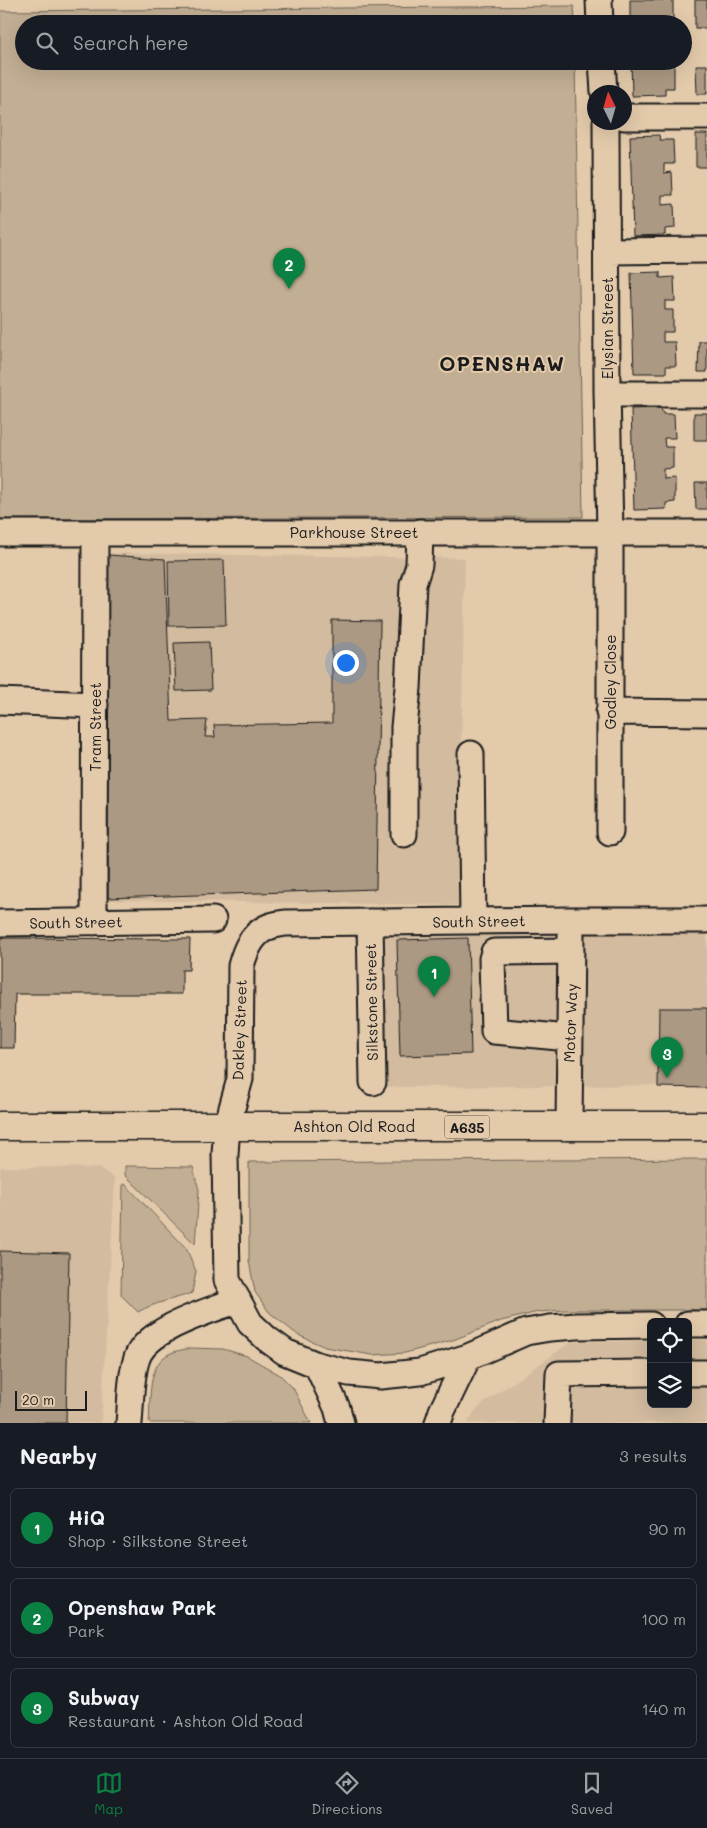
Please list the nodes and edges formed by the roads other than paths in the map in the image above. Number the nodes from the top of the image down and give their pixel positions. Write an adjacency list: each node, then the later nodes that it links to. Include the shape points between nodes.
1 (599, 0): 2 (street)
2 (600, 15)
3 (603, 70): 4 (street)
4 (604, 85)
5 (632, 117): 6 (street)
6 (707, 117)
7 (606, 130): 9 (street, Elysian Street)
8 (707, 250): 9 (street)
9 (607, 251): 10 (street, Elysian Street)
10 (607, 394): 11 (street); 13 (street, Elysian Street)
11 (707, 394)
12 (420, 532): 13 (street, Parkhouse Street); 15 (street, Parkhouse Street); 23 (street, via 419,565 413,584 404,727)
13 (610, 532): 16 (street, Parkhouse Street); 19 (street, Godley Close)
14 (0, 533): 15 (street, Parkhouse Street)
15 (95, 533): 18 (street, Tram Street)
16 (707, 533)
17 (0, 700): 18 (street)
18 (96, 705): 28 (street, Tram Street)
19 (609, 712): 20 (street); 22 (street, Godley Close)
20 (707, 712)
21 (472, 754): 27 (street)
22 (610, 832)
23 (404, 834)
24 (213, 920): 28 (street, South Street)
25 (571, 920): 26 (street, South Street); 27 (street, South Street); 32 (street, Motor Way)
26 (707, 920)
27 (473, 921): 29 (street, South Street)
28 (94, 922): 30 (street, South Street)
29 (370, 922): 31 (street, South Street, via 285,923 267,927); 34 (street, Silkstone Street)
30 (0, 923)
31 (254, 937): 36 (street, Dakley Street, via 240,966 240,1079)
32 (571, 951): 33 (street, Motor Way); 33 (street, via 494,952 492,959 494,1031)
33 (569, 1038): 38 (street, Motor Way)
34 (372, 1082)
35 (0, 1126): 36 (highway, Ashton Old Road / A635)
36 (226, 1126): 38 (highway, Ashton Old Road / A635); 39 (street, Dakley Street, via 227,1280)
37 (707, 1126): 38 (highway, Ashton Old Road / A635)
38 (569, 1127)
39 (238, 1300): 44 (street, Dakley Street, via 250,1323 266,1339 285,1352); 48 (street, via 163,1330 146,1342 133,1373)
40 (692, 1324): 41 (street)
41 (707, 1324)
42 (647, 1325): 43 (street, Dakley Street, via 550,1328 526,1332)
43 (468, 1357): 44 (street, Dakley Street, via 420,1372 382,1376 349,1373); 50 (street)
44 (317, 1365): 49 (street)
45 (647, 1373): 51 (street, via 559,1374)
46 (692, 1373): 47 (street)
47 (707, 1373)
48 (129, 1423)
49 (341, 1423)
50 (438, 1423)
51 (557, 1423)

